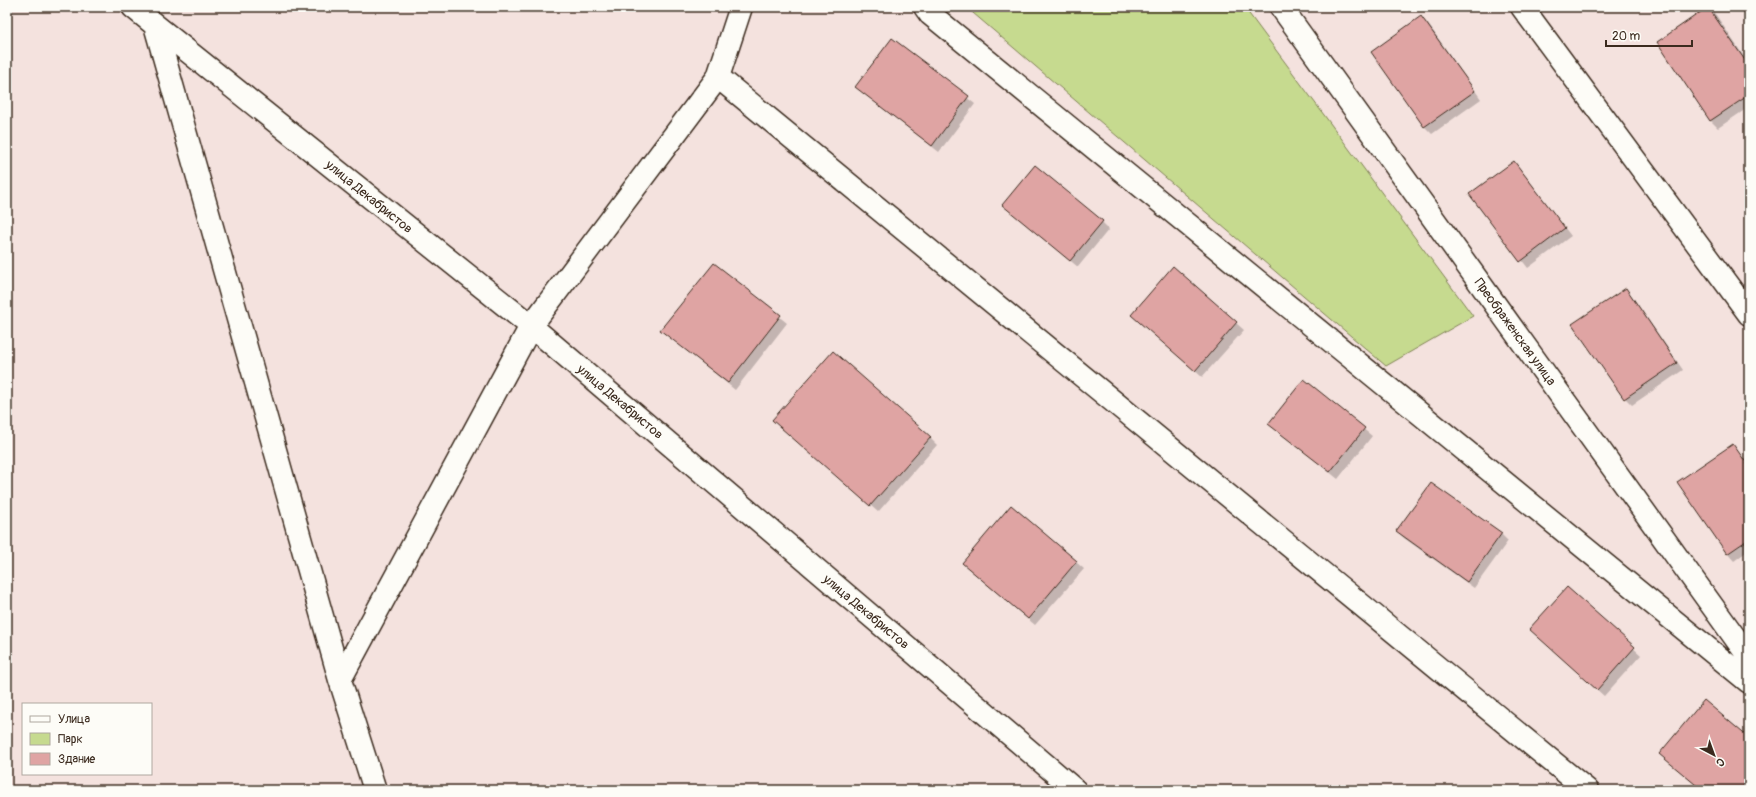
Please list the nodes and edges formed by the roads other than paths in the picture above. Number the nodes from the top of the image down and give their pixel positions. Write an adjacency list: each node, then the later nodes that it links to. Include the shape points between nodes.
1 (134, 7): 6 (street, улица Декабристов)
2 (741, 7): 7 (street)
3 (925, 7): 12 (street, via 936,19)
4 (1281, 7): 10 (street, Преображенская улица)
5 (1522, 7): 8 (street)
6 (155, 25): 9 (street, улица Декабристов); 11 (street)
7 (718, 77): 9 (street); 15 (street)
8 (1749, 314)
9 (531, 326): 11 (street); 14 (street, улица Декабристов)
10 (1749, 656)
11 (340, 680): 13 (street)
12 (1749, 682)
13 (375, 790)
14 (1075, 790)
15 (1587, 790)

